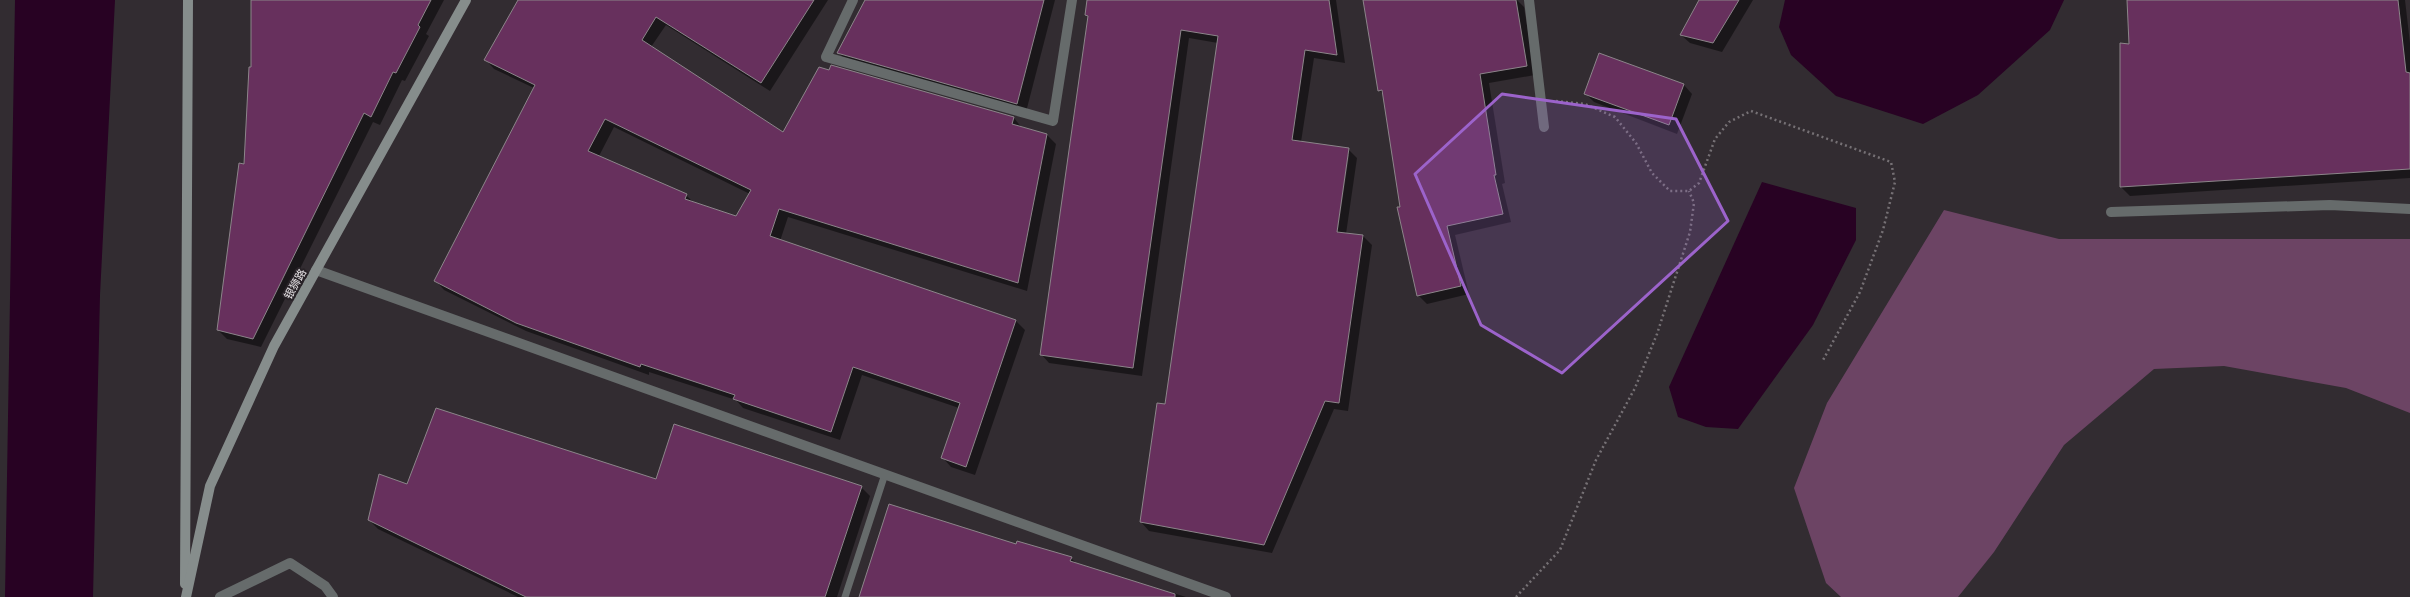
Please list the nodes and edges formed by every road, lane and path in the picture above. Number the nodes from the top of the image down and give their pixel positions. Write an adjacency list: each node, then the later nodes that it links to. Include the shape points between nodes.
1 (188, 0): 14 (main road)
2 (466, 0): 11 (main road, 银狮路)
3 (853, 0): 4 (street, via 826,57 1053,121)
4 (1072, 0)
5 (1529, 0): 6 (street)
6 (1541, 100): 7 (street); 8 (path, via 1585,104 1615,117 1636,143 1652,173 1670,191)
7 (1544, 127)
8 (1689, 191): 12 (path, via 1699,183 1715,139 1729,122 1751,111 1891,162 1895,182 1883,230 1860,292); 19 (path, via 1694,203 1690,232 1657,334 1635,388 1596,460 1560,550)
9 (2410, 209): 10 (street, via 2330,205)
10 (2111, 212)
11 (316, 270): 13 (street); 14 (main road, 银狮路, via 274,346 210,486)
12 (1822, 362)
13 (885, 474): 17 (lane); 18 (street)
14 (185, 597)
15 (220, 597): 16 (street, via 290,563 325,586)
16 (333, 597)
17 (845, 597)
18 (1226, 597)
19 (1516, 597)

